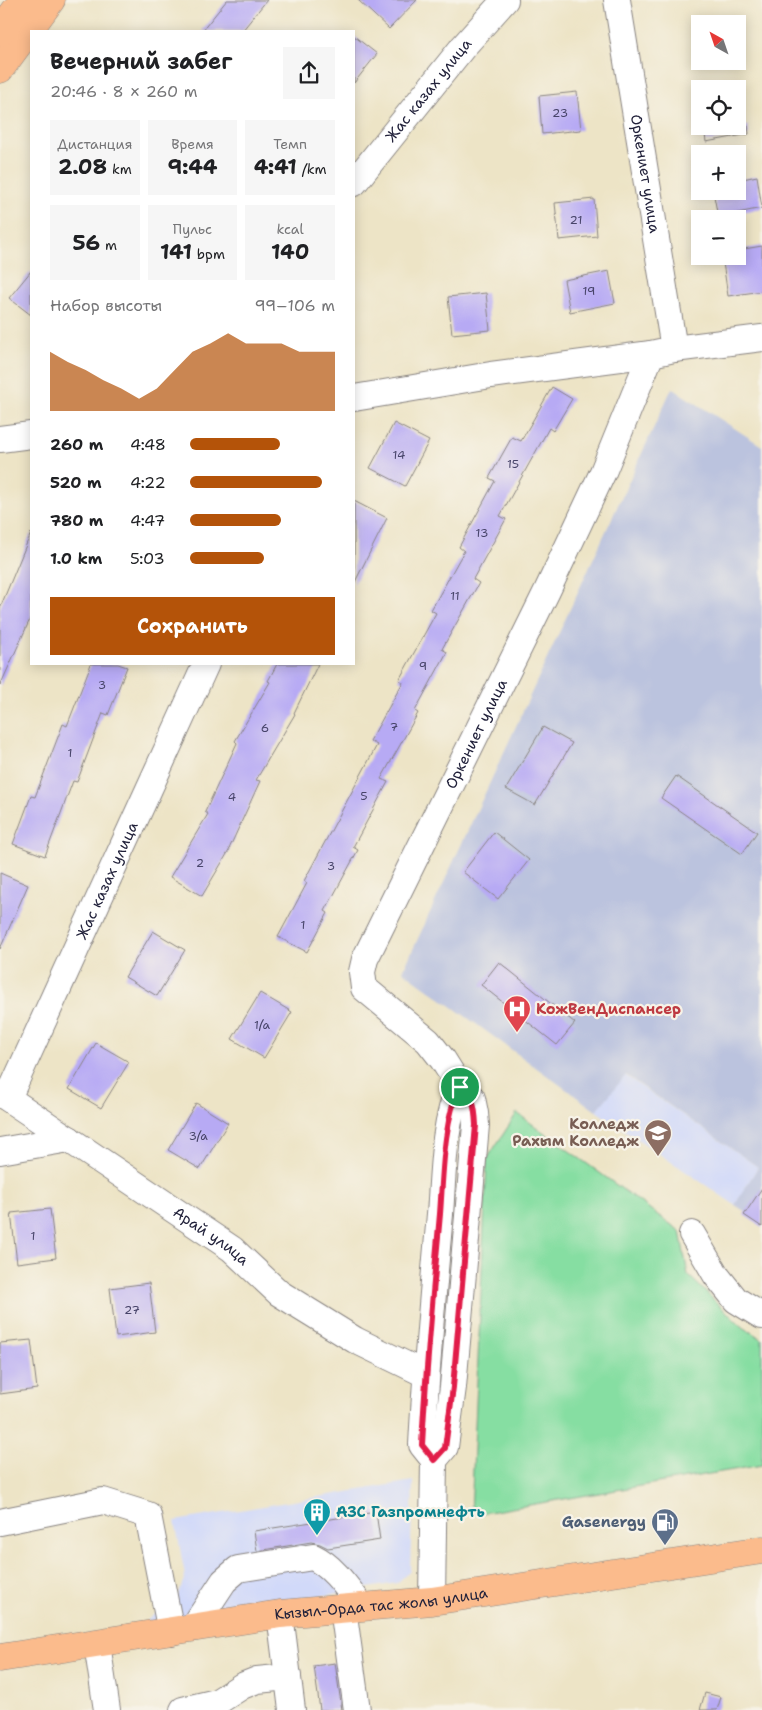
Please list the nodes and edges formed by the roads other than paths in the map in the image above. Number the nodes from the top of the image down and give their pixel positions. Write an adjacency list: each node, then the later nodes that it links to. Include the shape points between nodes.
1 (23, 0): 5 (main road)
2 (51, 0): 6 (main road)
3 (505, 0): 7 (street, Жас казах улица)
4 (617, 0): 9 (street, Оркениет улица)
5 (0, 32)
6 (0, 69)
7 (355, 182)
8 (762, 338): 9 (street)
9 (663, 352): 10 (street, via 491,375); 14 (street, Оркениет улица, via 364,959 364,988 428,1041)
10 (355, 398)
11 (30, 434): 12 (street)
12 (0, 439)
13 (206, 665): 15 (street, Жас казах улица)
14 (460, 1087): 20 (street, via 453,1100 445,1153); 21 (street, Оркениет улица, via 472,1098 476,1125 453,1387 445,1448)
15 (4, 1095): 16 (street, Арай улица)
16 (69, 1139): 17 (street); 20 (street, Арай улица, via 232,1249 279,1293 354,1340)
17 (0, 1151)
18 (692, 1234): 19 (street, via 716,1275 736,1300)
19 (762, 1316)
20 (425, 1374): 21 (street, via 422,1445)
21 (434, 1460): 24 (street, Оркениет улица)
22 (0, 1522): 27 (street, via 103,1500 148,1515)
23 (762, 1550): 24 (main road, Кызыл-Орда тас жолы улица)
24 (432, 1600): 25 (main road, Кызыл-Орда тас жолы улица)
25 (353, 1608): 26 (main road, Кызыл-Орда тас жолы улица); 27 (street, via 332,1571 313,1557 238,1569); 34 (street)
26 (280, 1614): 27 (main road, Кызыл-Орда тас жолы улица); 30 (street)
27 (182, 1630): 28 (main road, Кызыл-Орда тас жолы улица)
28 (97, 1644): 29 (main road, Кызыл-Орда тас жолы улица); 31 (street)
29 (0, 1658)
30 (288, 1677): 32 (street, via 257,1680 217,1702); 33 (street)
31 (107, 1710)
32 (183, 1710)
33 (292, 1710)
34 (357, 1710)

